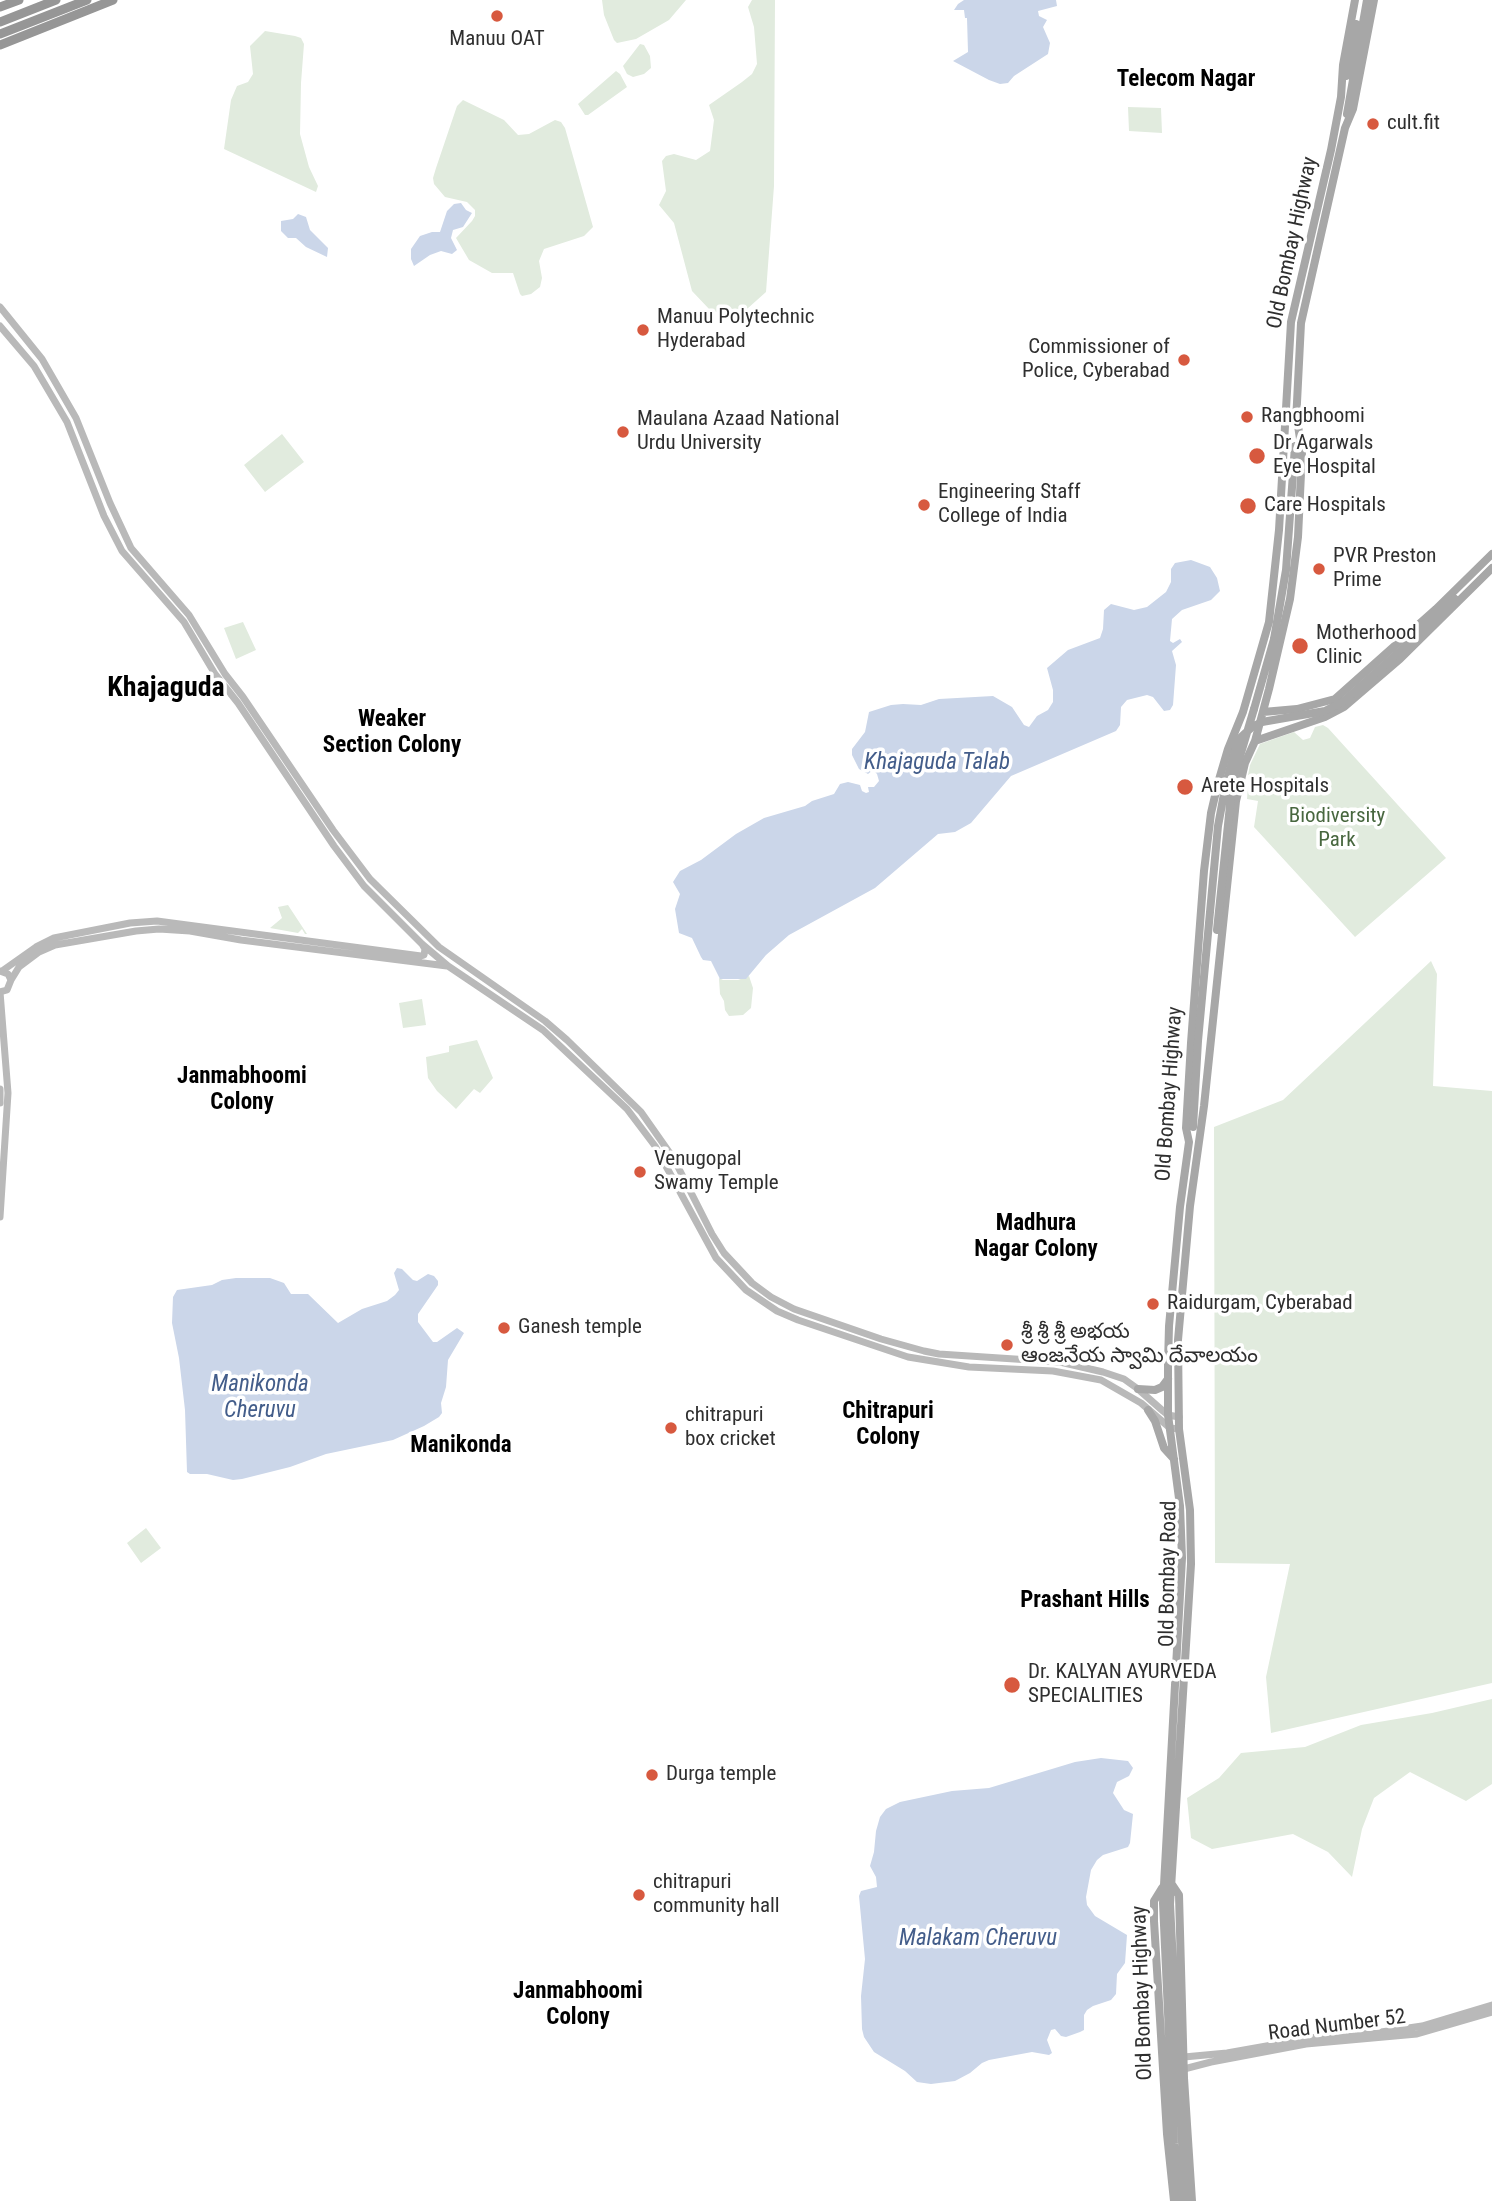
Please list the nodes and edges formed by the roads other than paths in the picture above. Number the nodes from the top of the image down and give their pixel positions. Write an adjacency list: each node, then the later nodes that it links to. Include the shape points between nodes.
1 (19, 0): 8 (highway)
2 (56, 0): 9 (highway)
3 (87, 0): 10 (highway)
4 (113, 0): 11 (highway)
5 (1357, 0): 12 (main road); 13 (main road, Old Bombay Highway)
6 (1367, 0): 12 (main road)
7 (1374, 0): 14 (main road, via 1353,109)
8 (0, 7)
9 (0, 22)
10 (0, 34)
11 (0, 45)
12 (1348, 84): 13 (main road); 14 (main road)
13 (1341, 97): 21 (main road, Old Bombay Highway, via 1291,321 1279,530)
14 (1345, 128): 17 (main road, via 1301,323)
15 (0, 307): 41 (main road, via 42,359 76,418 131,548 189,615 225,674 370,879 439,947 545,1021)
16 (0, 326): 33 (main road, via 34,366 74,437 122,551 184,622 346,864)
17 (1297, 419): 22 (main road, Old Bombay Road, via 1302,452 1298,537); 34 (main road, bridge, via 1282,598 1235,773 1225,837 1217,930)
18 (1492, 554): 20 (main road)
19 (1492, 568): 28 (main road, via 1344,707)
20 (1464, 582): 24 (main road, via 1335,699); 44 (main road, bridge, via 1455,598 1344,701 1325,711 1262,722 1238,740 1219,826)
21 (1266, 633): 22 (main road); 26 (main road, Old Bombay Highway)
22 (1281, 638): 23 (main road, Old Bombay Road)
23 (1269, 689): 24 (main road, via 1272,702); 27 (main road, Old Bombay Road)
24 (1283, 710): 25 (main road)
25 (1273, 711): 27 (main road); 28 (main road)
26 (1243, 712): 29 (main road, Old Bombay Highway); 30 (main road, via 1245,730)
27 (1263, 712): 30 (main road, Old Bombay Road)
28 (1275, 734): 30 (main road)
29 (1233, 736): 31 (main road, via 1245,741); 38 (main road, Old Bombay Highway, via 1212,813)
30 (1255, 741): 31 (main road, Old Bombay Road)
31 (1248, 753): 34 (main road, Old Bombay Road, via 1236,801)
32 (188, 928): 33 (main road, via 421,956); 35 (main road, via 242,940); 36 (main road, via 157,921 64,935); 37 (main road, via 136,930 55,945 19,967)
33 (422, 944): 35 (main road)
34 (1220, 948): 39 (main road, Old Bombay Road)
35 (447, 966): 41 (main road)
36 (1, 971): 37 (main road)
37 (11, 980): 40 (main road, via 7,990)
38 (1195, 984): 39 (main road); 44 (main road, Old Bombay Highway, via 1186,1128)
39 (1215, 987): 51 (main road, Old Bombay Road, via 1178,1340)
40 (0, 992): 45 (main road, via 10,1094)
41 (564, 1043): 48 (main road, via 641,1112 674,1159 724,1253 771,1297 857,1331 939,1354 1070,1364 1124,1379); 49 (main road, via 636,1120 716,1258 762,1301 798,1320 921,1360 1053,1371 1101,1380)
42 (0, 1088): 43 (main road)
43 (0, 1103)
44 (1189, 1142): 47 (main road, Old Bombay Highway, via 1169,1326)
45 (1, 1194): 46 (main road)
46 (2, 1213)
47 (1168, 1379): 48 (main road, via 1155,1390); 50 (main road, Old Bombay Highway)
48 (1138, 1389): 50 (main road)
49 (1148, 1410): 50 (main road); 53 (main road, via 1164,1448)
50 (1163, 1415): 51 (main road); 52 (main road, Old Bombay Highway)
51 (1179, 1417): 52 (main road, Old Bombay Road)
52 (1174, 1429): 53 (main road, Old Bombay Highway); 54 (main road, Old Bombay Road, via 1190,1510 1191,1564)
53 (1174, 1459): 54 (main road, Old Bombay Highway, via 1182,1558)
54 (1168, 1884): 55 (main road); 58 (main road, Old Bombay Road, via 1179,1895); 60 (main road, Old Bombay Highway, via 1154,1901 1154,1921)
55 (1167, 1903): 61 (main road); 62 (main road)
56 (1492, 2006): 58 (main road, Road Number 52, via 1422,2026)
57 (1492, 2012): 59 (main road, Road Number 52, via 1418,2034 1306,2044)
58 (1184, 2057): 59 (main road, Old Bombay Road)
59 (1185, 2069): 63 (main road, Old Bombay Road)
60 (1174, 2201)
61 (1179, 2201)
62 (1185, 2201)
63 (1192, 2201)

